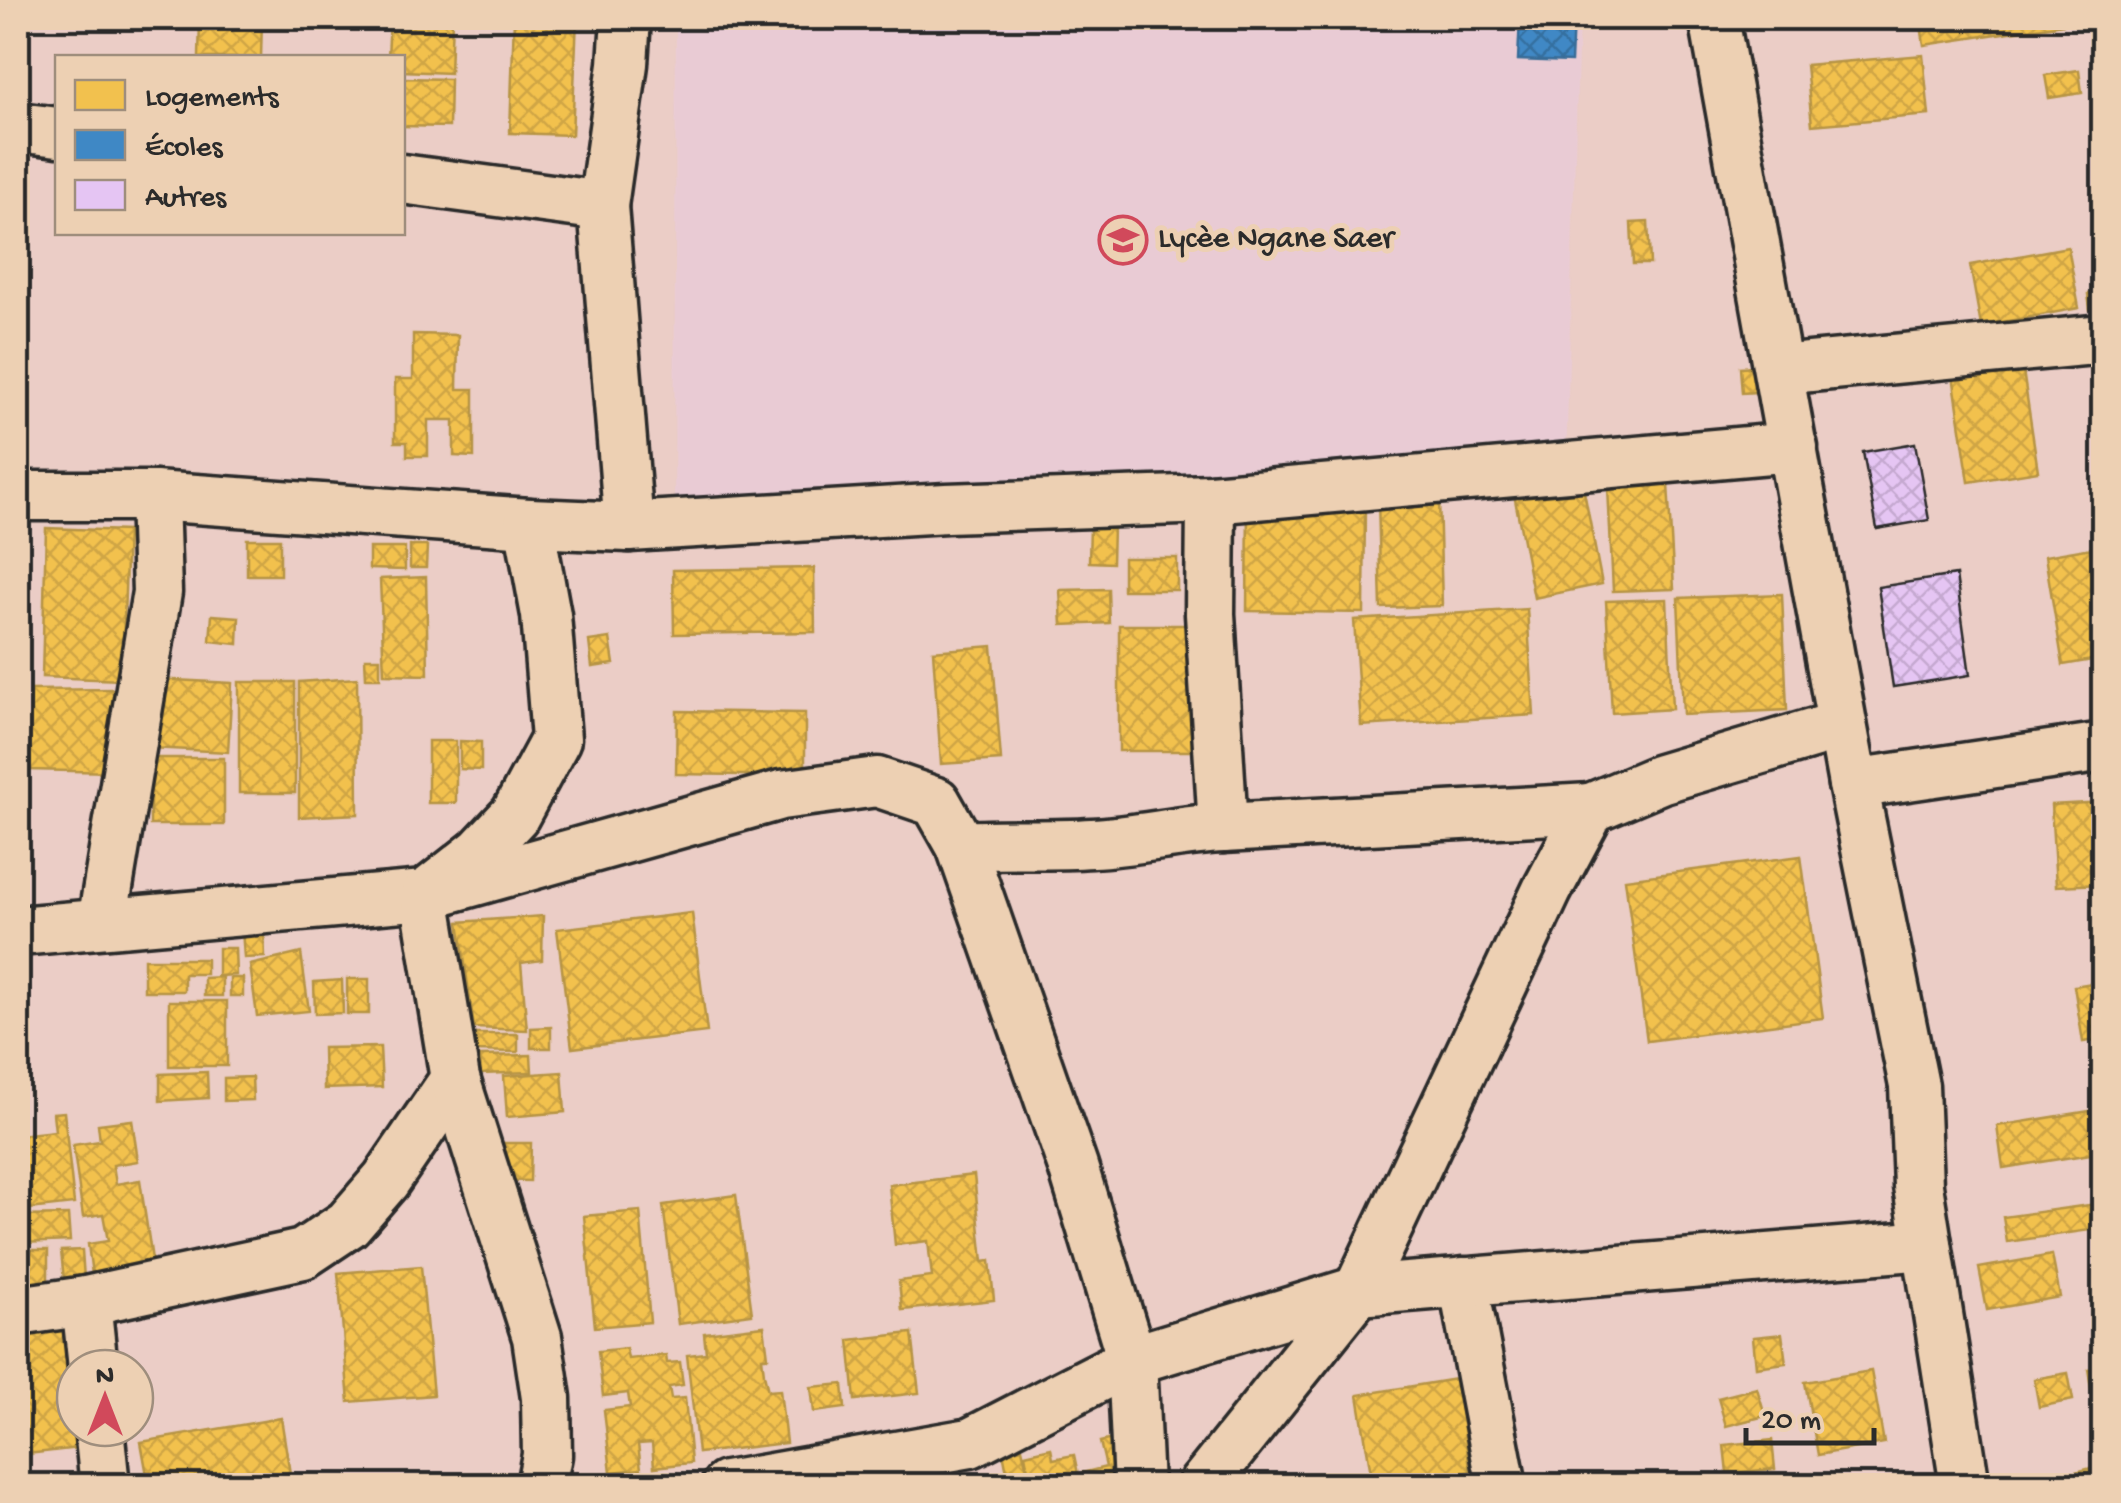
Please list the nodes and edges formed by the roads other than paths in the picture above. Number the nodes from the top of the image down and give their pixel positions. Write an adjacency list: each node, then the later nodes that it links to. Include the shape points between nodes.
1 (626, 18): 6 (street)
2 (1714, 18): 8 (street)
3 (18, 127): 4 (street)
4 (55, 132)
5 (405, 179): 6 (street)
6 (604, 206): 14 (street)
7 (2104, 339): 8 (street)
8 (1779, 370): 9 (street)
9 (1793, 447): 12 (street); 15 (street)
10 (18, 496): 11 (street)
11 (154, 496): 13 (street); 22 (street, via 157,592)
12 (1211, 499): 14 (street); 19 (street, via 1210,614)
13 (528, 523): 14 (street); 21 (street, via 546,615 556,739 515,815)
14 (629, 527)
15 (1842, 724): 17 (street); 18 (street, via 1660,779)
16 (2104, 747): 17 (street)
17 (1853, 784): 25 (street, via 1914,1086)
18 (1590, 808): 19 (street); 27 (street)
19 (1223, 828): 20 (street, via 1090,844)
20 (961, 846): 21 (street, via 936,802 877,782 781,795); 31 (street)
21 (425, 895): 22 (street); 24 (street)
22 (102, 923): 23 (street)
23 (18, 932)
24 (455, 1080): 28 (street, via 348,1224 302,1254); 35 (street, via 537,1337 546,1398)
25 (1927, 1245): 26 (street); 40 (street)
26 (1463, 1282): 27 (street); 39 (street)
27 (1358, 1290): 31 (street); 38 (street)
28 (86, 1301): 29 (street); 30 (street)
29 (18, 1311)
30 (91, 1348)
31 (1132, 1360): 33 (street, via 970,1443); 37 (street)
32 (101, 1448): 34 (street)
33 (886, 1472): 36 (street)
34 (105, 1486)
35 (541, 1486)
36 (726, 1486)
37 (1138, 1486)
38 (1202, 1486)
39 (1502, 1486)
40 (1965, 1486)

